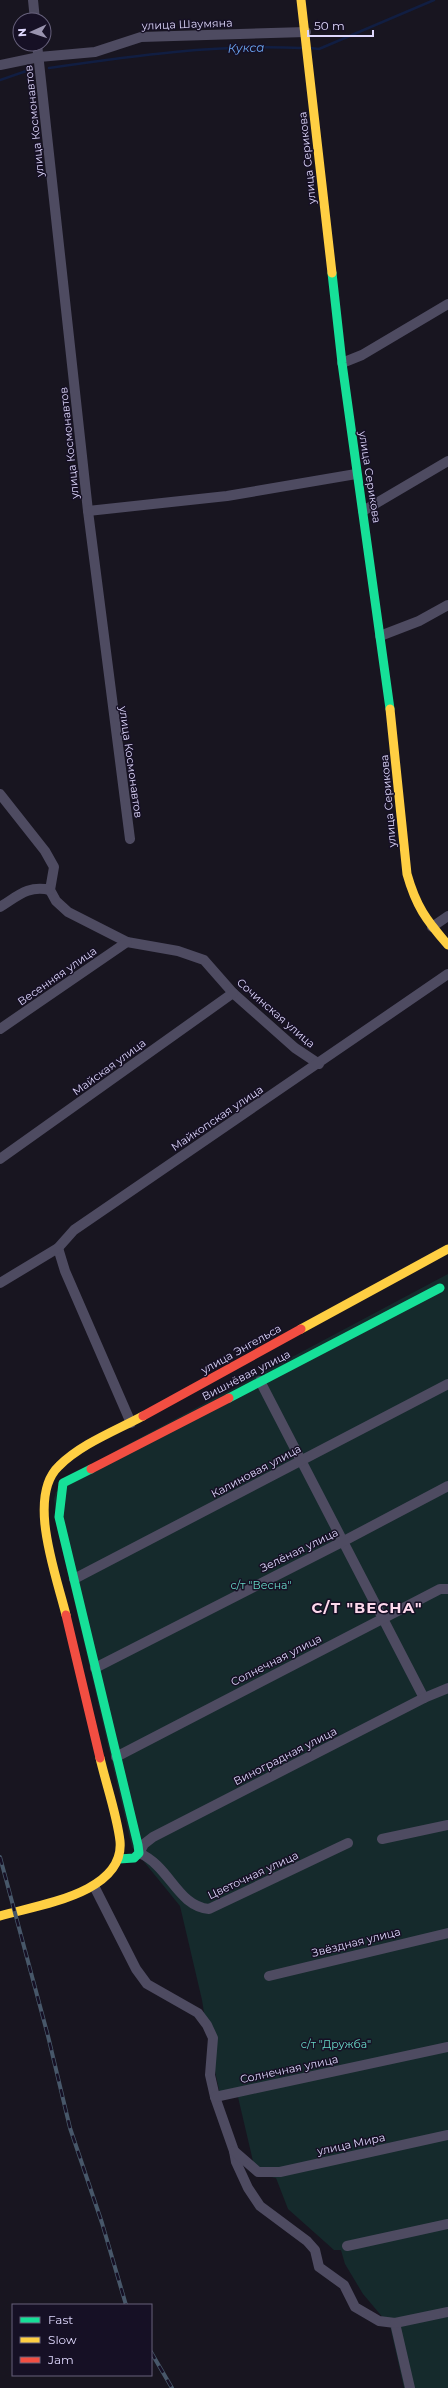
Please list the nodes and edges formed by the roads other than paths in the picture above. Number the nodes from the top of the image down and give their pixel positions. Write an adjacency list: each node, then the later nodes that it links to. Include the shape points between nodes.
1 (33, 0): 3 (street)
2 (301, 0): 4 (street, улица Серикова)
3 (34, 12)
4 (306, 36): 6 (street, улица Шаумяна, via 141,37 95,52); 9 (street, улица Серикова)
5 (38, 52): 6 (street, улица Космонавтов)
6 (39, 56): 7 (street, улица Шаумяна); 12 (street, улица Космонавтов)
7 (0, 65)
8 (448, 304): 9 (street, via 362,355)
9 (342, 364): 11 (street, улица Серикова)
10 (448, 461): 13 (street)
11 (356, 474): 12 (street, via 228,496); 13 (street, улица Серикова)
12 (88, 510): 17 (street, улица Космонавтов)
13 (363, 511): 15 (street, улица Серикова)
14 (448, 605): 15 (street, via 418,621)
15 (380, 636): 21 (street, улица Серикова, via 400,790 407,874 414,899)
16 (0, 794): 18 (street, via 46,851 54,867)
17 (130, 839)
18 (50, 890): 19 (street, via 38,888 25,892); 22 (street, Сочинская улица, via 56,901 68,912)
19 (0, 907)
20 (448, 916): 21 (street)
21 (432, 927): 23 (street, улица Серикова)
22 (127, 942): 25 (street, Сочинская улица, via 178,951 204,960); 26 (street, Весенняя улица)
23 (448, 945)
24 (448, 974): 27 (street, Майкопская улица)
25 (233, 993): 27 (street, Сочинская улица, via 296,1048); 28 (street, Майская улица)
26 (0, 1030)
27 (319, 1064): 29 (street, Майкопская улица, via 74,1230)
28 (0, 1159)
29 (58, 1248): 31 (street, Майкопская улица); 35 (street, via 65,1271)
30 (448, 1249): 35 (street, улица Энгельса)
31 (0, 1283)
32 (440, 1288): 33 (street, Вишнёвая улица, via 367,1328)
33 (260, 1381): 36 (street); 39 (street, Вишнёвая улица, via 63,1483 59,1517)
34 (448, 1384): 36 (street, Калиновая улица)
35 (130, 1423): 50 (street, улица Энгельса, via 69,1457 50,1474 43,1497 43,1518 118,1835)
36 (300, 1461): 38 (street); 39 (street, Калиновая улица)
37 (448, 1486): 38 (street, Зелёная улица)
38 (342, 1542): 41 (street); 42 (street, Зелёная улица)
39 (74, 1579): 42 (street)
40 (448, 1589): 41 (street, Солнечная улица, via 440,1589)
41 (383, 1618): 44 (street); 45 (street, Солнечная улица)
42 (95, 1668): 45 (street)
43 (448, 1688): 44 (street, Виноградная улица)
44 (424, 1698): 49 (street, Виноградная улица, via 153,1836 144,1844)
45 (116, 1758): 49 (street)
46 (448, 1825): 47 (street)
47 (382, 1839)
48 (348, 1843): 49 (street, Цветочная улица, via 209,1909 198,1908 185,1898 152,1858)
49 (140, 1853): 50 (street, via 134,1858)
50 (119, 1860): 51 (street)
51 (94, 1886): 52 (street, via 66,1898); 56 (street, via 136,1969 148,1984 198,2012 207,2025 213,2038 210,2075)
52 (0, 1916)
53 (448, 1933): 54 (street, Звёздная улица)
54 (269, 1976)
55 (448, 2047): 56 (street, Солнечная улица)
56 (215, 2097): 58 (street)
57 (448, 2135): 58 (street, улица Мира, via 280,2172 258,2172)
58 (234, 2151): 62 (street, via 236,2162 248,2188 260,2206 307,2241 315,2250 318,2266 344,2285 355,2306 379,2321)
59 (448, 2224): 60 (street)
60 (347, 2246)
61 (448, 2312): 62 (street)
62 (395, 2323): 63 (street, via 396,2337)
63 (410, 2388)

